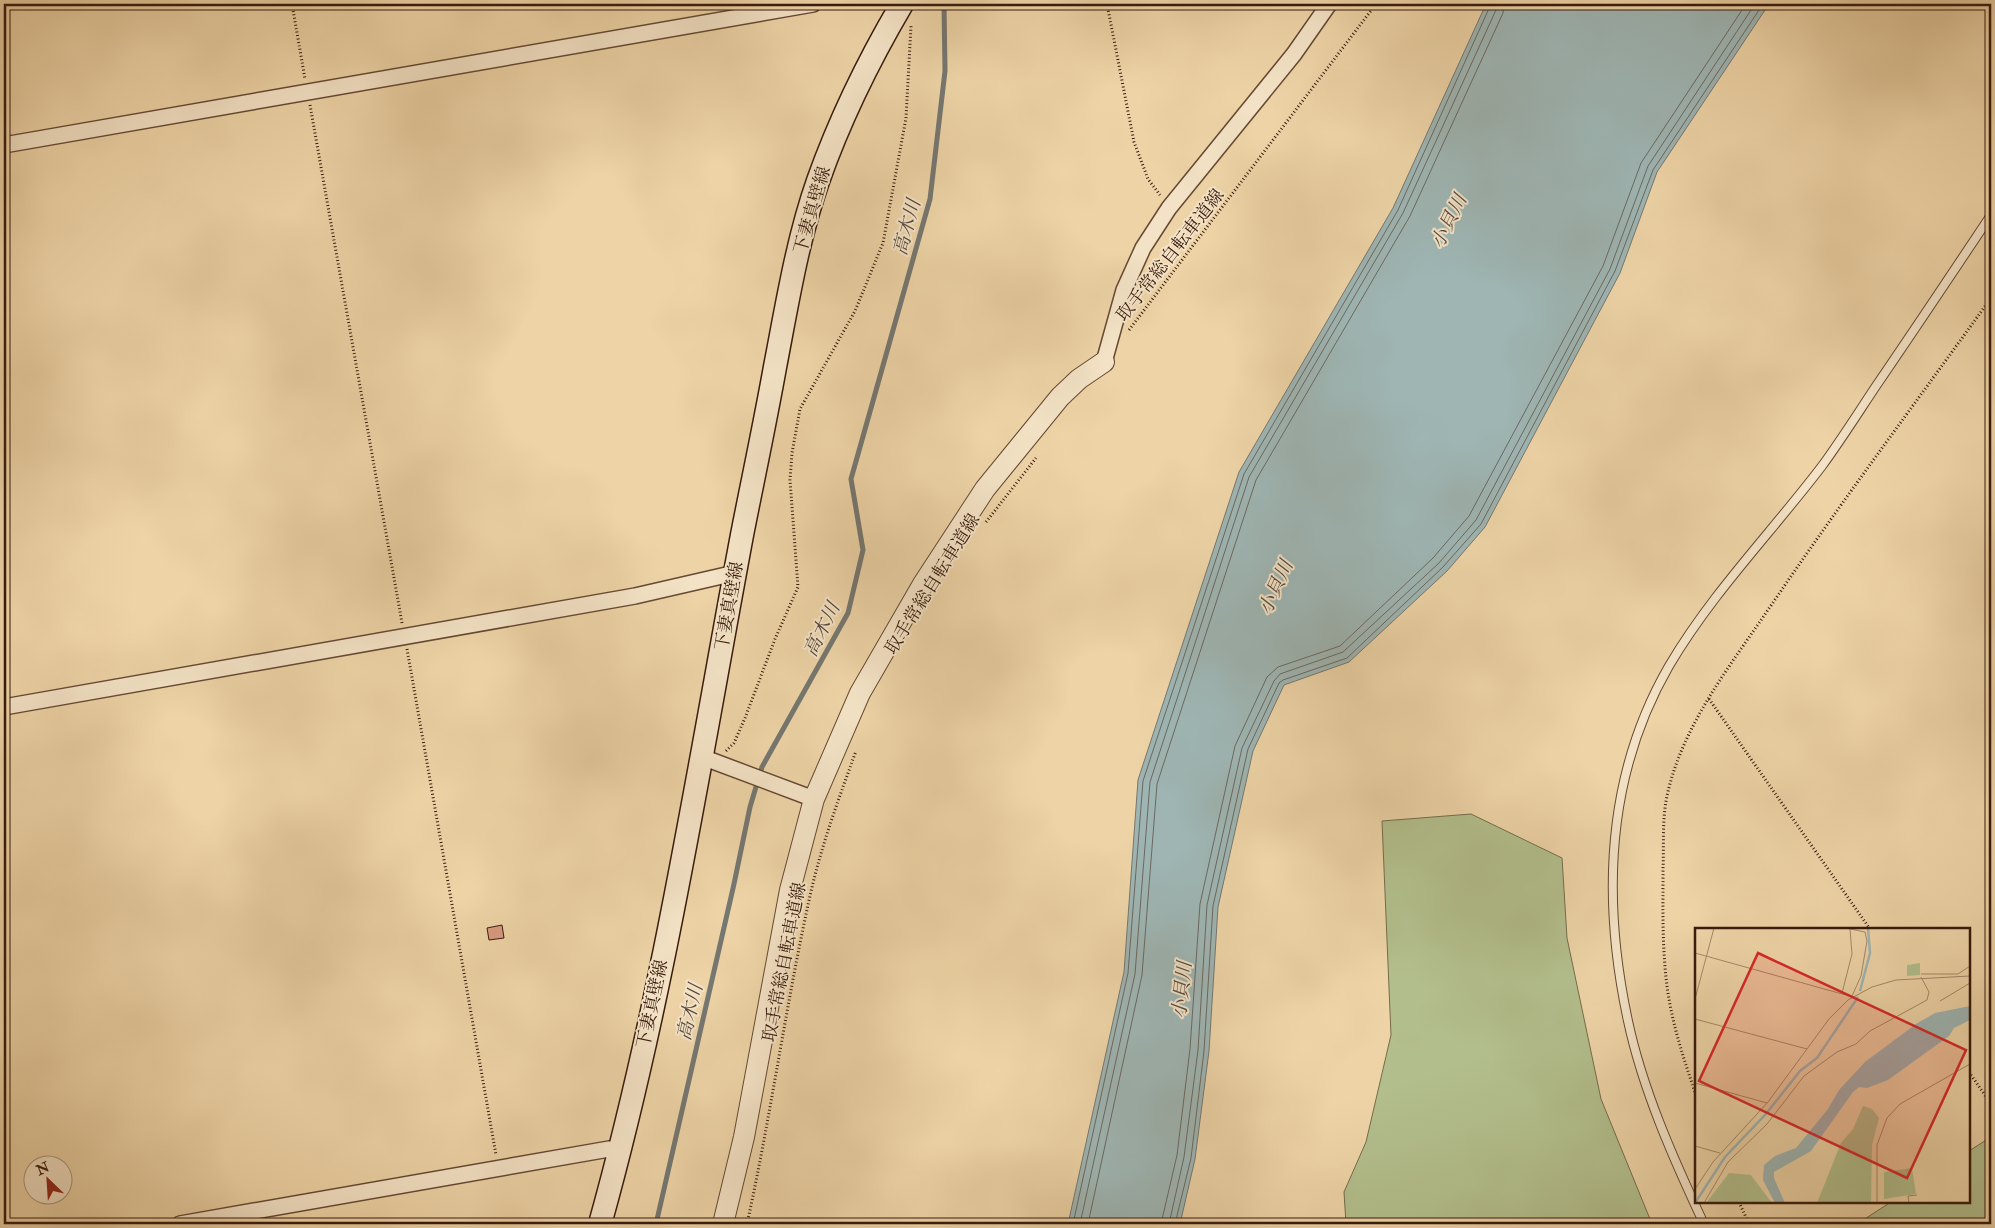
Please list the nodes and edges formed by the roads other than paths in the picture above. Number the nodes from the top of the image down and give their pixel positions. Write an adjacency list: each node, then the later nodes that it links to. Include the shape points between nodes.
1 (808, 4): 4 (street)
2 (1330, 4): 6 (street, via 1294,54 1169,208 1143,248 1124,290)
3 (906, 13): 7 (main road, 下妻真壁線, via 880,40 817,184 796,263)
4 (4, 145)
5 (1991, 215): 15 (lane, via 1822,465 1695,625 1649,705 1623,782 1616,825 1613,924 1628,1022 1665,1133)
6 (1104, 362): 10 (street, via 1060,397 984,489 923,584 860,693)
7 (735, 573): 8 (street, via 635,596); 9 (main road, 下妻真壁線)
8 (4, 707)
9 (712, 761): 10 (street); 11 (main road, 下妻真壁線, via 659,975)
10 (814, 799): 14 (street, via 790,890 744,1137)
11 (621, 1149): 12 (street, via 498,1167); 13 (main road, 下妻真壁線)
12 (180, 1224)
13 (600, 1224)
14 (723, 1224)
15 (1704, 1224)

